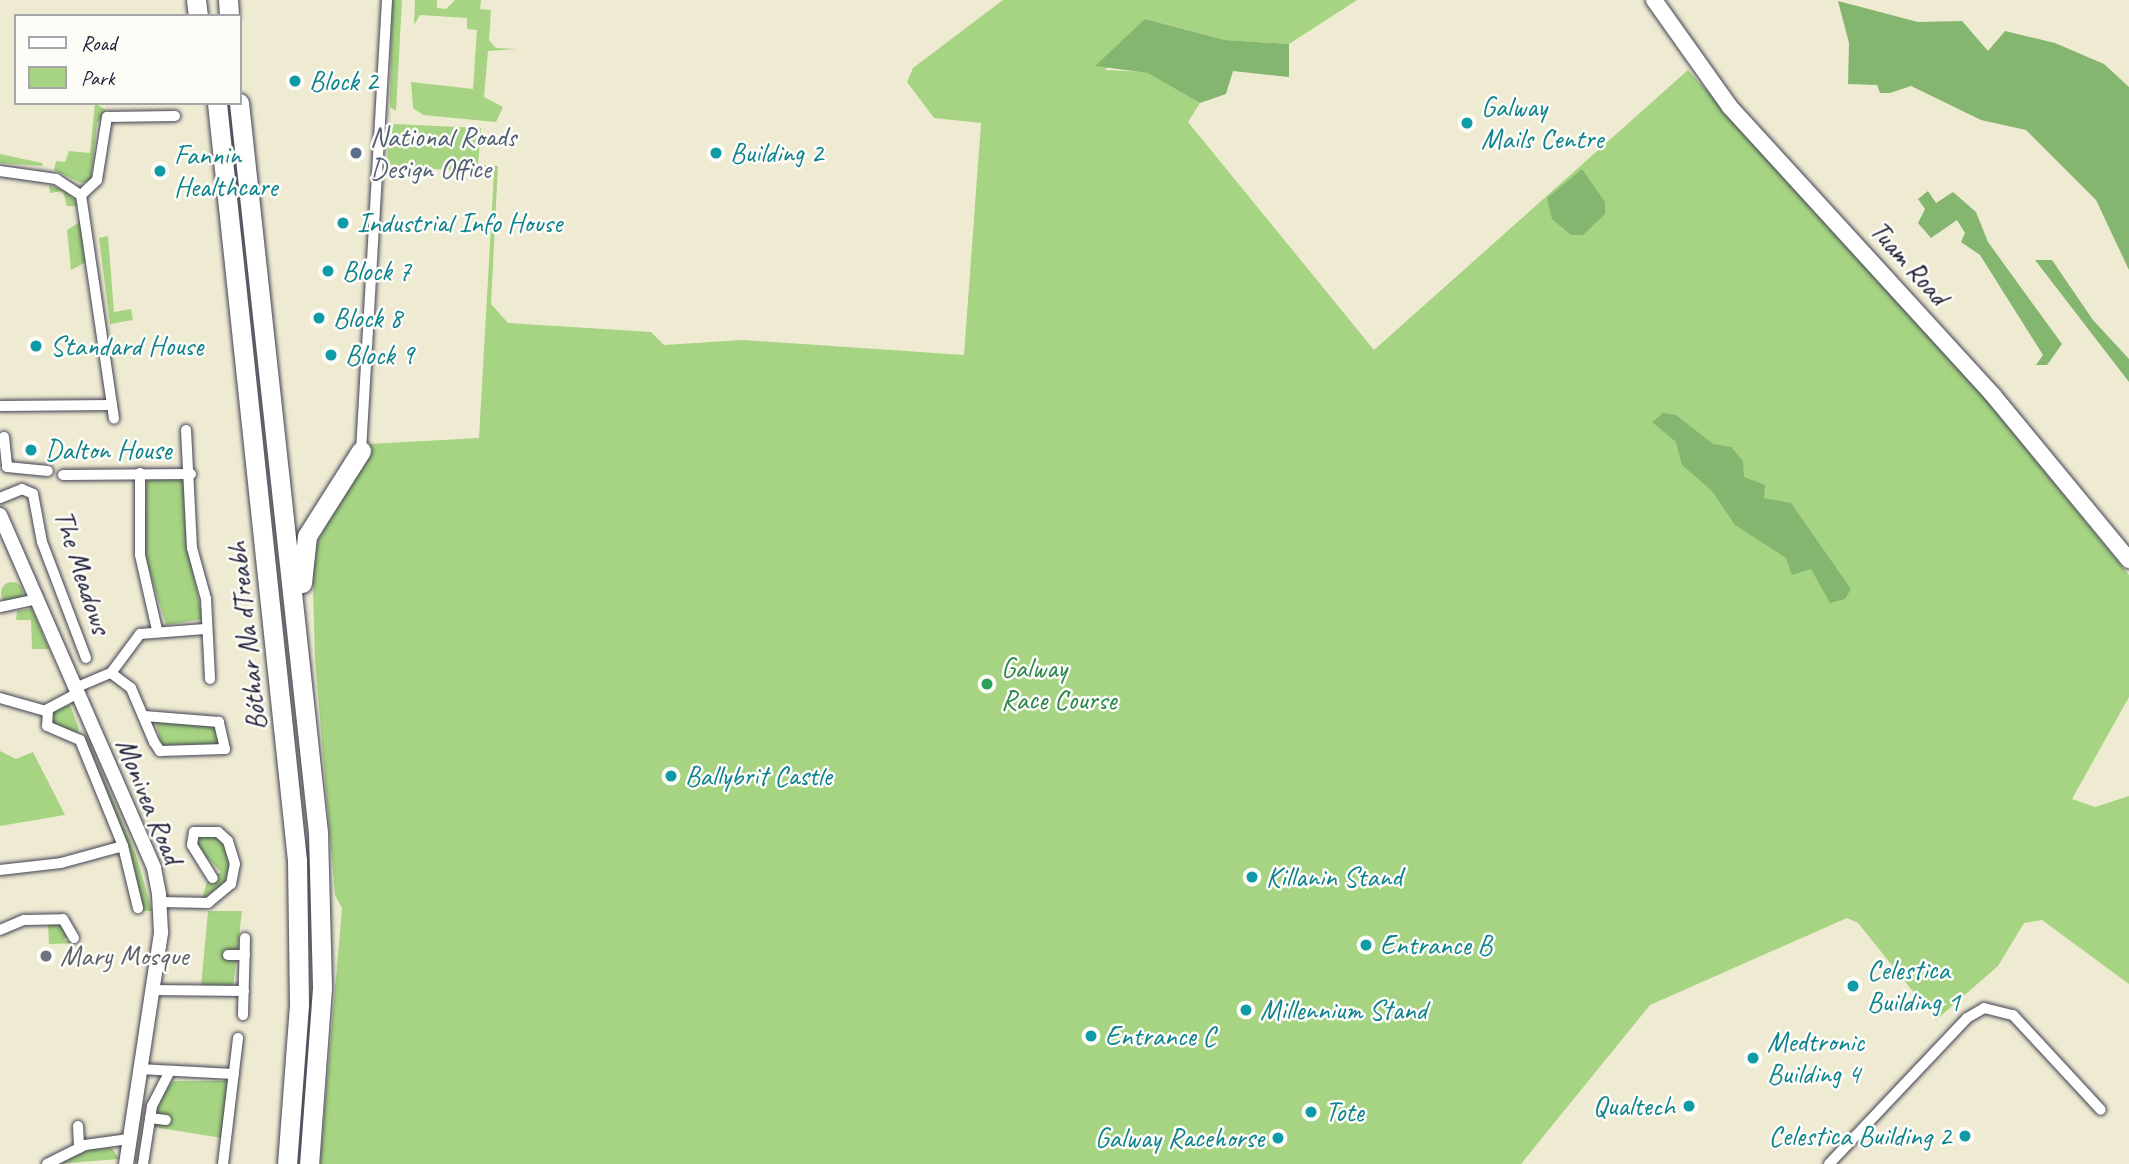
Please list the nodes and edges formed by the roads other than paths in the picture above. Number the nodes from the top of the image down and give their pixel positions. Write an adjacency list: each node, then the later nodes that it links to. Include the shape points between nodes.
1 (387, 0): 13 (street)
2 (1654, 0): 22 (main road, Tuam Road, via 1730,107 2020,424)
3 (216, 105): 62 (highway, Bóthar Na dTreabh, via 298,860 299,1005)
4 (239, 105): 28 (highway, Bóthar Na dTreabh)
5 (175, 116): 7 (street, via 107,117 97,180)
6 (0, 170): 7 (street, via 56,179)
7 (81, 194): 8 (street)
8 (112, 405): 9 (street); 10 (street)
9 (0, 407)
10 (114, 419)
11 (186, 430): 17 (street)
12 (4, 437): 14 (street, via 7,467)
13 (362, 450): 28 (highway, via 303,548)
14 (27, 471): 15 (street); 19 (street)
15 (48, 471)
16 (140, 473): 17 (street, The Meadows); 18 (street, The Meadows); 26 (street, The Meadows, via 140,551)
17 (191, 474): 25 (street, via 192,548 206,599)
18 (63, 475)
19 (28, 491): 20 (street, The Meadows); 27 (street, The Meadows)
20 (0, 498)
21 (0, 515): 23 (main road, Monivea Road)
22 (2129, 560)
23 (37, 598): 24 (street); 31 (main road, Monivea Road)
24 (0, 607)
25 (205, 629): 26 (street, The Meadows); 30 (street)
26 (157, 630): 29 (street, The Meadows, via 133,639)
27 (86, 658)
28 (301, 671): 63 (highway, Bóthar Na dTreabh, via 322,917)
29 (111, 673): 31 (street, The Meadows); 34 (street, via 130,685)
30 (210, 679)
31 (76, 691): 33 (street, The Meadows); 38 (main road, Monivea Road, via 154,868)
32 (0, 698): 33 (street)
33 (46, 711): 35 (street, via 49,731 80,740)
34 (144, 716): 34 (street, via 162,752 225,749 220,723)
35 (124, 846): 36 (street); 39 (street)
36 (0, 870)
37 (214, 878): 38 (street, via 192,845 194,832 218,832 228,841 235,864 231,884 208,904)
38 (160, 902): 45 (main road, Monivea Road)
39 (138, 908)
40 (0, 930): 41 (street, via 24,920 63,919)
41 (74, 938)
42 (245, 938): 44 (street)
43 (228, 955): 44 (street)
44 (245, 955): 46 (street)
45 (152, 990): 46 (street); 49 (main road, Monivea Road)
46 (244, 991): 47 (street)
47 (243, 1015)
48 (238, 1038): 51 (street)
49 (139, 1069): 50 (street); 56 (main road, Monivea Road)
50 (168, 1074): 51 (street); 53 (street)
51 (234, 1074): 61 (street)
52 (2101, 1110): 64 (street, via 2013,1015 1984,1008 1962,1022)
53 (150, 1118): 54 (street); 60 (street)
54 (166, 1120)
55 (78, 1126): 57 (street)
56 (129, 1139): 57 (street); 59 (main road, Monivea Road)
57 (79, 1147): 58 (street)
58 (47, 1164)
59 (126, 1164)
60 (143, 1164)
61 (223, 1164)
62 (287, 1164)
63 (309, 1164)
64 (1829, 1164)

